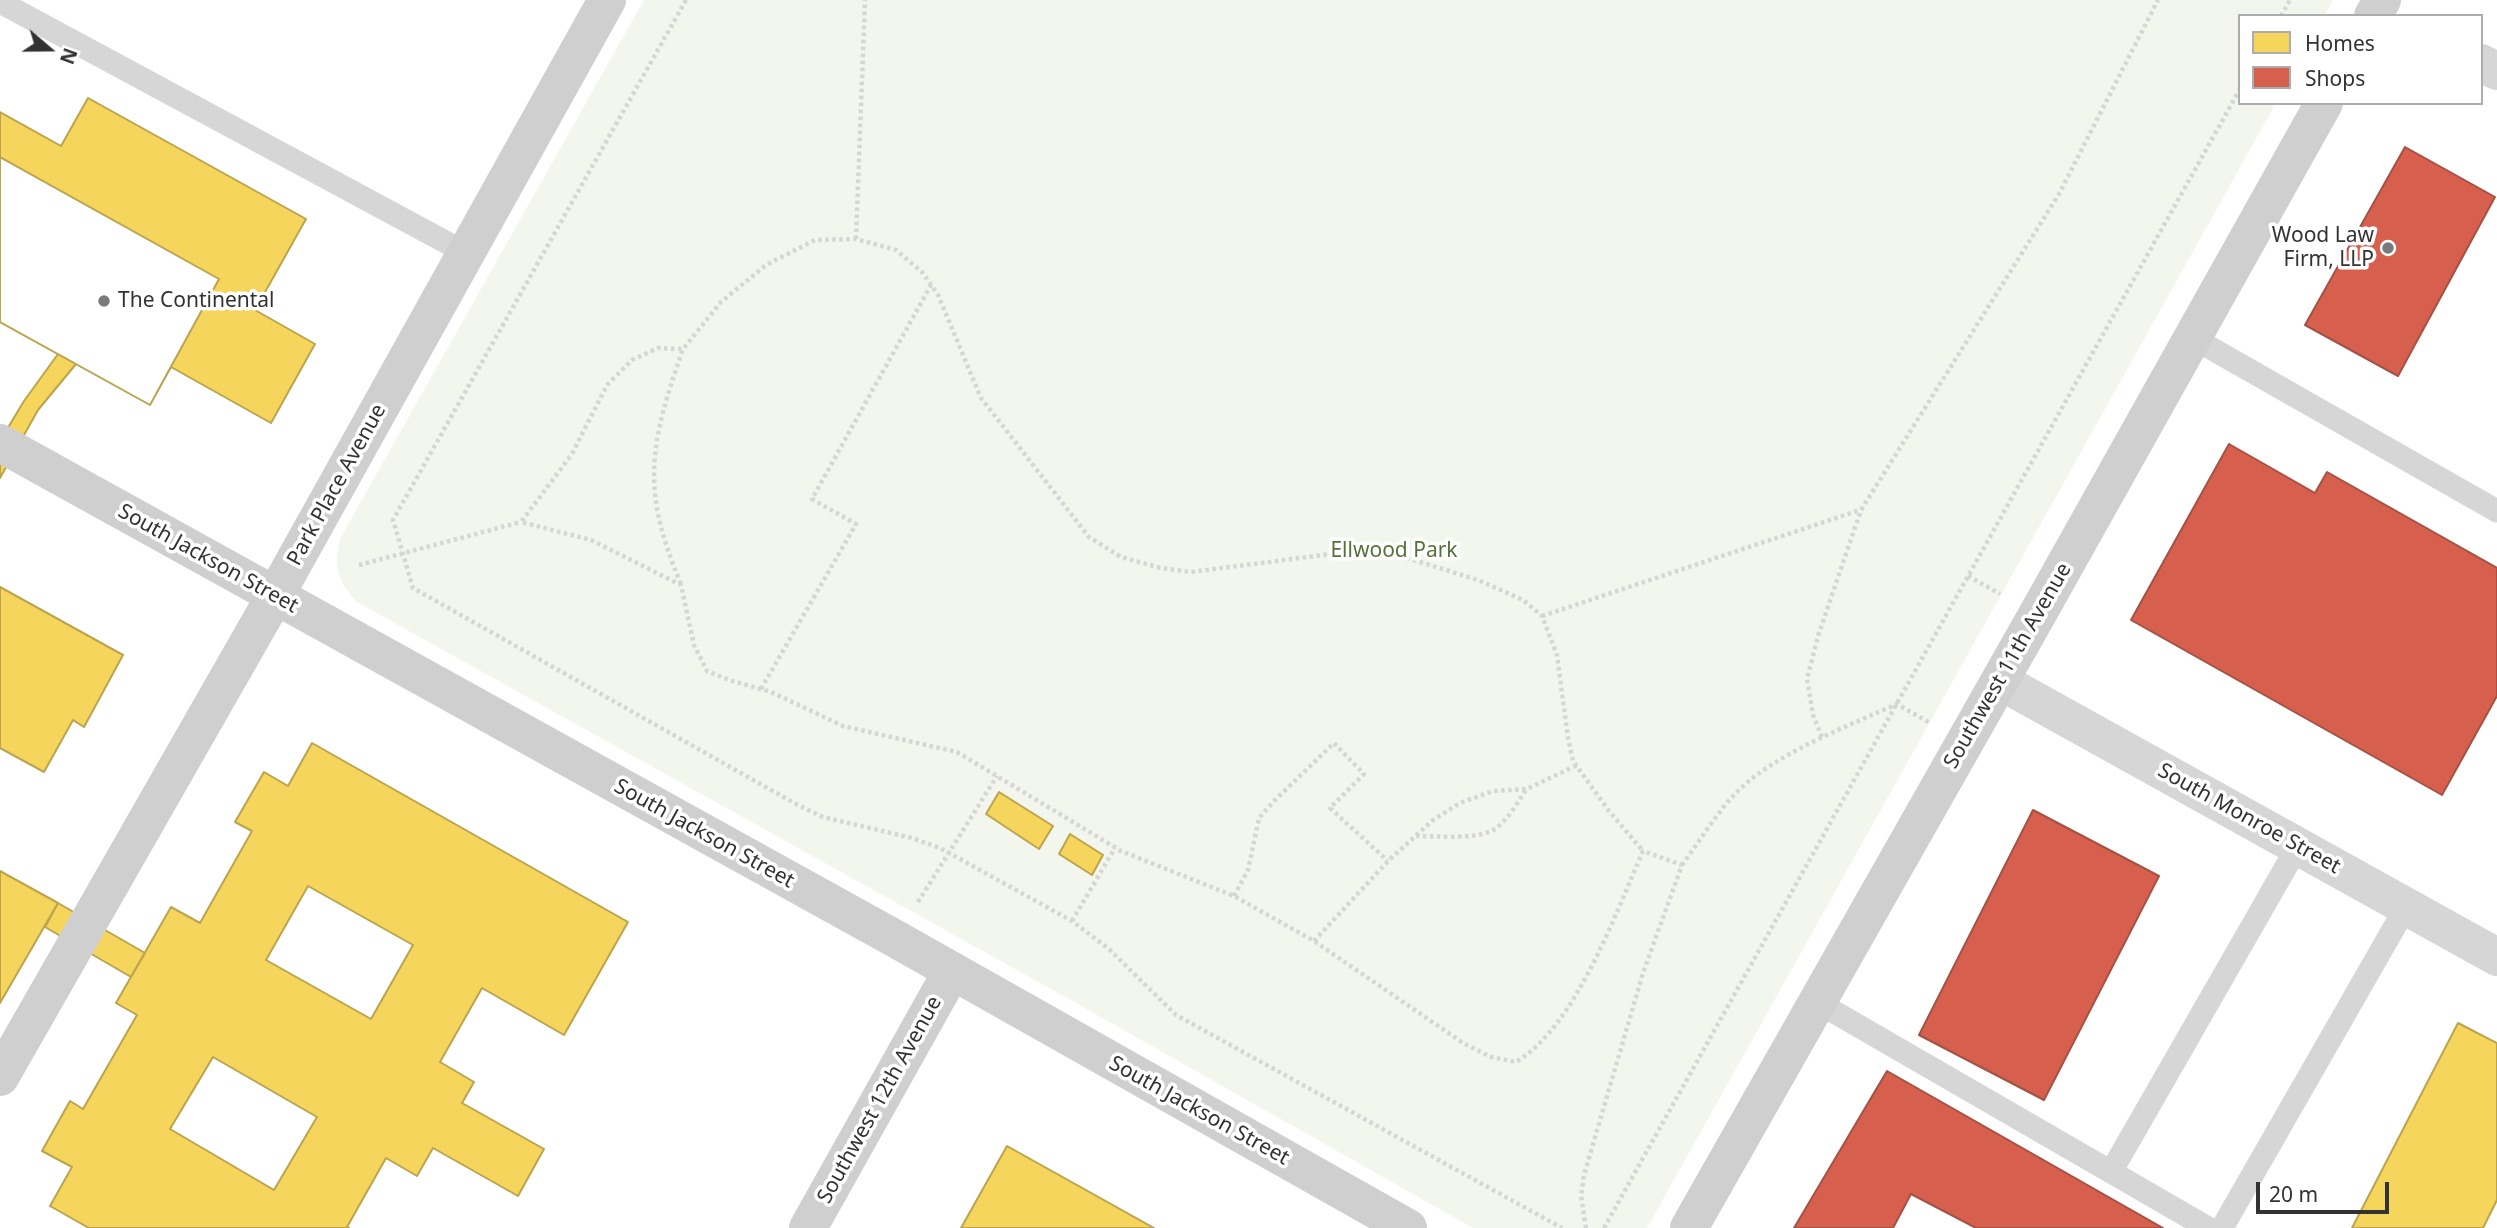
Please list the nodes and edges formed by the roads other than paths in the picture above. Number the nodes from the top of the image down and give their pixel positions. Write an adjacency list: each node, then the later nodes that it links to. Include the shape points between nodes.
1 (607, 0): 4 (street, Park Place Avenue)
2 (0, 2): 4 (lane)
3 (2323, 105): 5 (street, Southwest 11th Avenue)
4 (466, 253): 8 (street, Park Place Avenue)
5 (2193, 338): 7 (lane); 9 (street, Southwest 11th Avenue)
6 (0, 443): 8 (street, South Jackson Street)
7 (2497, 512)
8 (275, 596): 13 (street, South Jackson Street); 15 (street, Park Place Avenue)
9 (2000, 681): 10 (street, South Monroe Street); 14 (street, Southwest 11th Avenue)
10 (2298, 846): 11 (street, South Monroe Street); 16 (lane)
11 (2406, 907): 12 (street, South Monroe Street); 21 (lane)
12 (2497, 957)
13 (952, 971): 17 (street, Southwest 12th Avenue); 18 (street, South Jackson Street)
14 (1817, 1002): 16 (lane); 19 (street, Southwest 11th Avenue)
15 (0, 1077)
16 (2111, 1172): 20 (lane)
17 (808, 1228)
18 (1408, 1228)
19 (1689, 1228)
20 (2208, 1228)
21 (2222, 1228)

